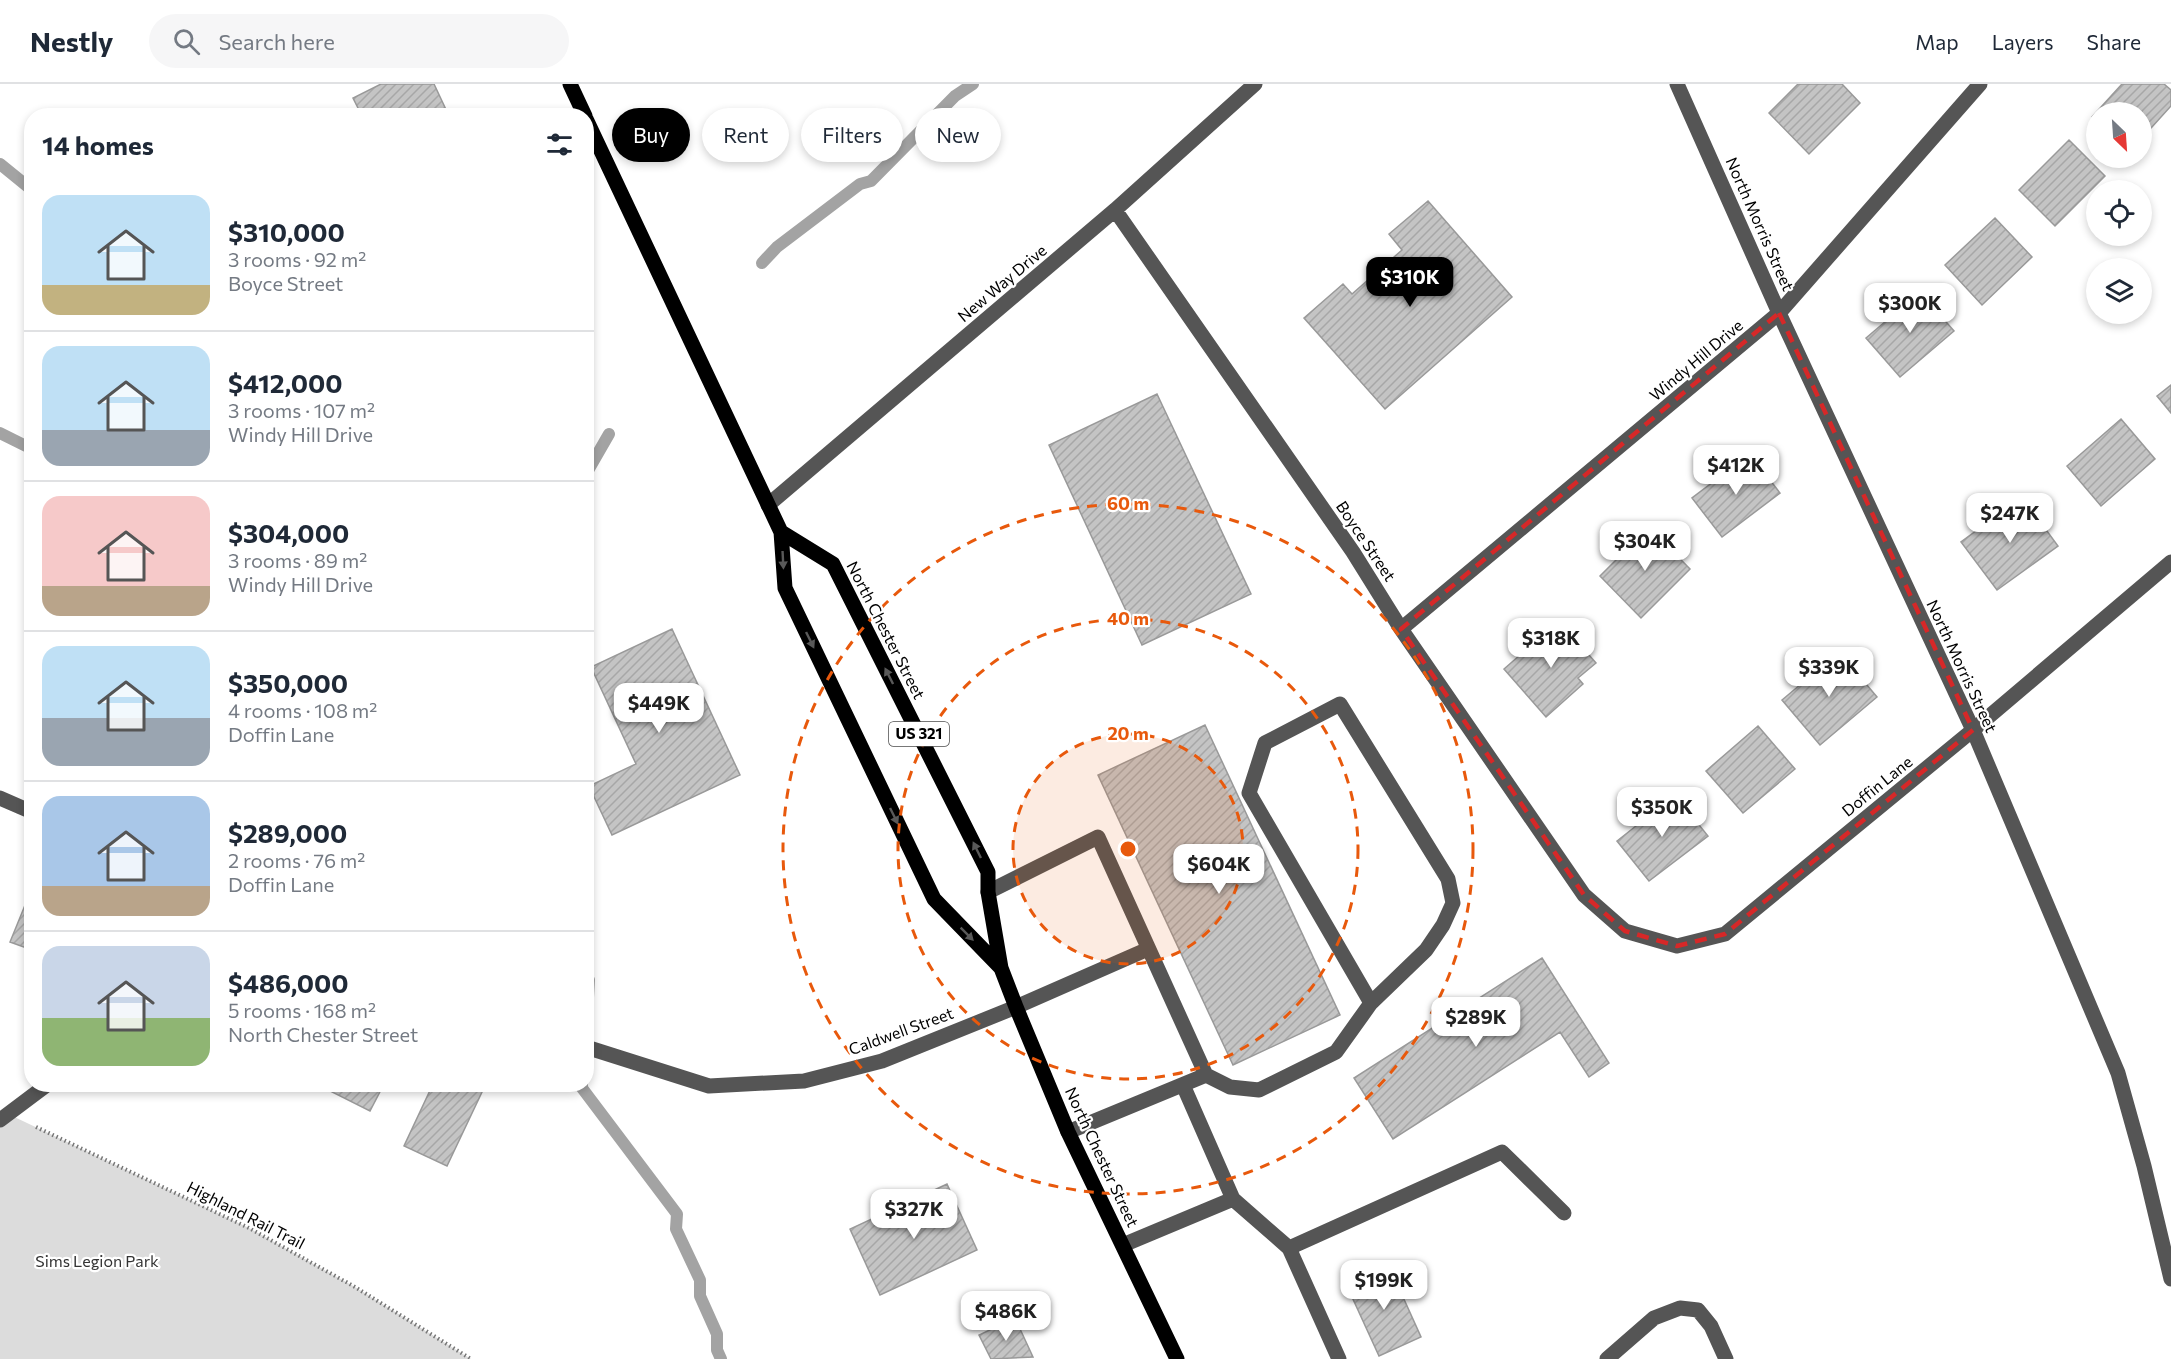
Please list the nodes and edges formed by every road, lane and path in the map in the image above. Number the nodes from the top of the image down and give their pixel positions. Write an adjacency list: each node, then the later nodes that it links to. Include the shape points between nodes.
1 (570, 84): 5 (main road, North Chester Street / US 321)
2 (1255, 84): 7 (street, New Way Drive)
3 (1677, 84): 8 (street, North Morris Street)
4 (1980, 84): 8 (street, Windy Hill Drive)
5 (582, 108)
6 (594, 134): 9 (main road, North Chester Street / US 321)
7 (1115, 210): 9 (street, New Way Drive); 12 (street, Boyce Street, via 1353,552)
8 (1779, 313): 12 (street, Windy Hill Drive); 13 (street, North Morris Street)
9 (768, 505): 10 (main road, North Chester Street / US 321)
10 (781, 532): 16 (main road, North Chester Street / US 321, one-way to 10, via 988,872 833,564); 19 (main road, North Chester Street / US 321, one-way to 19, via 785,588 934,899)
11 (2171, 562): 13 (street, Doffin Lane)
12 (1401, 629): 17 (street, Boyce Street)
13 (1973, 730): 17 (street, Doffin Lane, via 1725,934 1677,946 1625,931); 32 (street, North Morris Street, via 2118,1073)
14 (0, 798): 15 (street)
15 (24, 808)
16 (988, 892): 18 (street, via 1098,837); 19 (main road, North Chester Street / US 321)
17 (1584, 895)
18 (1148, 950): 21 (street, Caldwell Street); 23 (street)
19 (1001, 968): 21 (main road, North Chester Street / US 321)
20 (1371, 1003): 20 (street, via 1426,950 1453,903 1448,879 1340,704 1265,743 1249,793); 23 (street, via 1336,1052 1259,1090 1230,1087)
21 (1016, 1007): 22 (street, Caldwell Street, via 882,1061 804,1081 709,1086); 27 (main road, North Chester Street / US 321)
22 (594, 1050)
23 (1206, 1076): 24 (street)
24 (1183, 1084): 27 (street); 28 (street)
25 (37, 1092): 26 (street)
26 (4, 1117): 33 (path, Highland Rail Trail, via 249,1228 355,1287)
27 (1068, 1132): 30 (main road, North Chester Street / US 321)
28 (1233, 1199): 30 (street); 31 (street)
29 (1564, 1214): 31 (street, via 1502,1152)
30 (1123, 1245): 34 (main road, North Chester Street / US 321)
31 (1289, 1248): 35 (street)
32 (2171, 1279)
33 (471, 1359)
34 (1177, 1359)
35 (1339, 1359)
36 (1607, 1359): 37 (street, via 1654,1318 1680,1308 1698,1310 1711,1326)
37 (1726, 1359)

